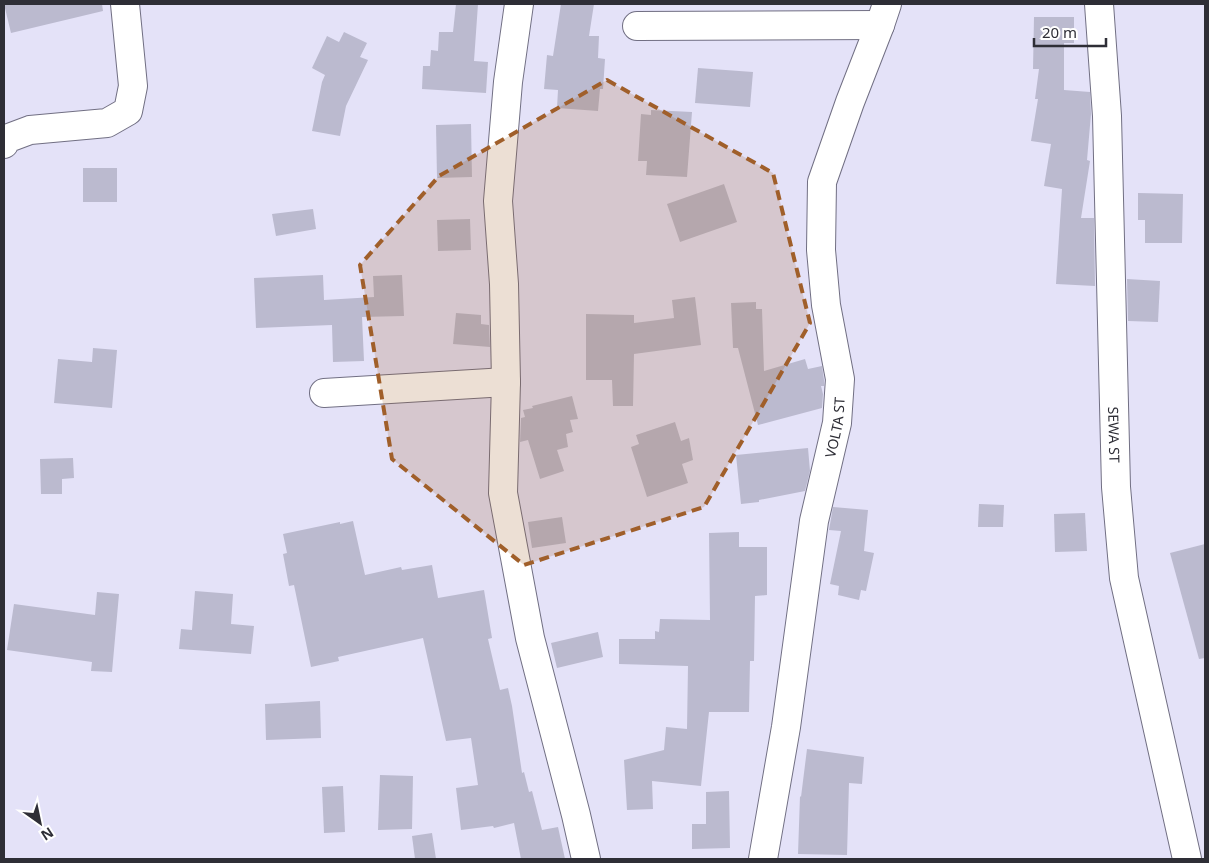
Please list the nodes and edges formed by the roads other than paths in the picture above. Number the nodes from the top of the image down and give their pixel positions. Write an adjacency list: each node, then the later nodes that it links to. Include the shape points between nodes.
1 (125, 4): 6 (street, via 133,86 128,111 107,122 30,130 6,139)
2 (519, 4): 7 (street, via 508,82 498,201)
3 (1099, 4): 11 (street, SEWA ST, via 1107,116 1116,487 1124,578)
4 (883, 14): 5 (street); 10 (street, VOLTA ST, via 822,182 821,250 826,305 840,379 837,423 814,521 786,727)
5 (637, 26)
6 (4, 144)
7 (506, 382): 8 (street); 9 (street, via 503,493 530,638)
8 (324, 393)
9 (586, 859)
10 (763, 859)
11 (1187, 859)

